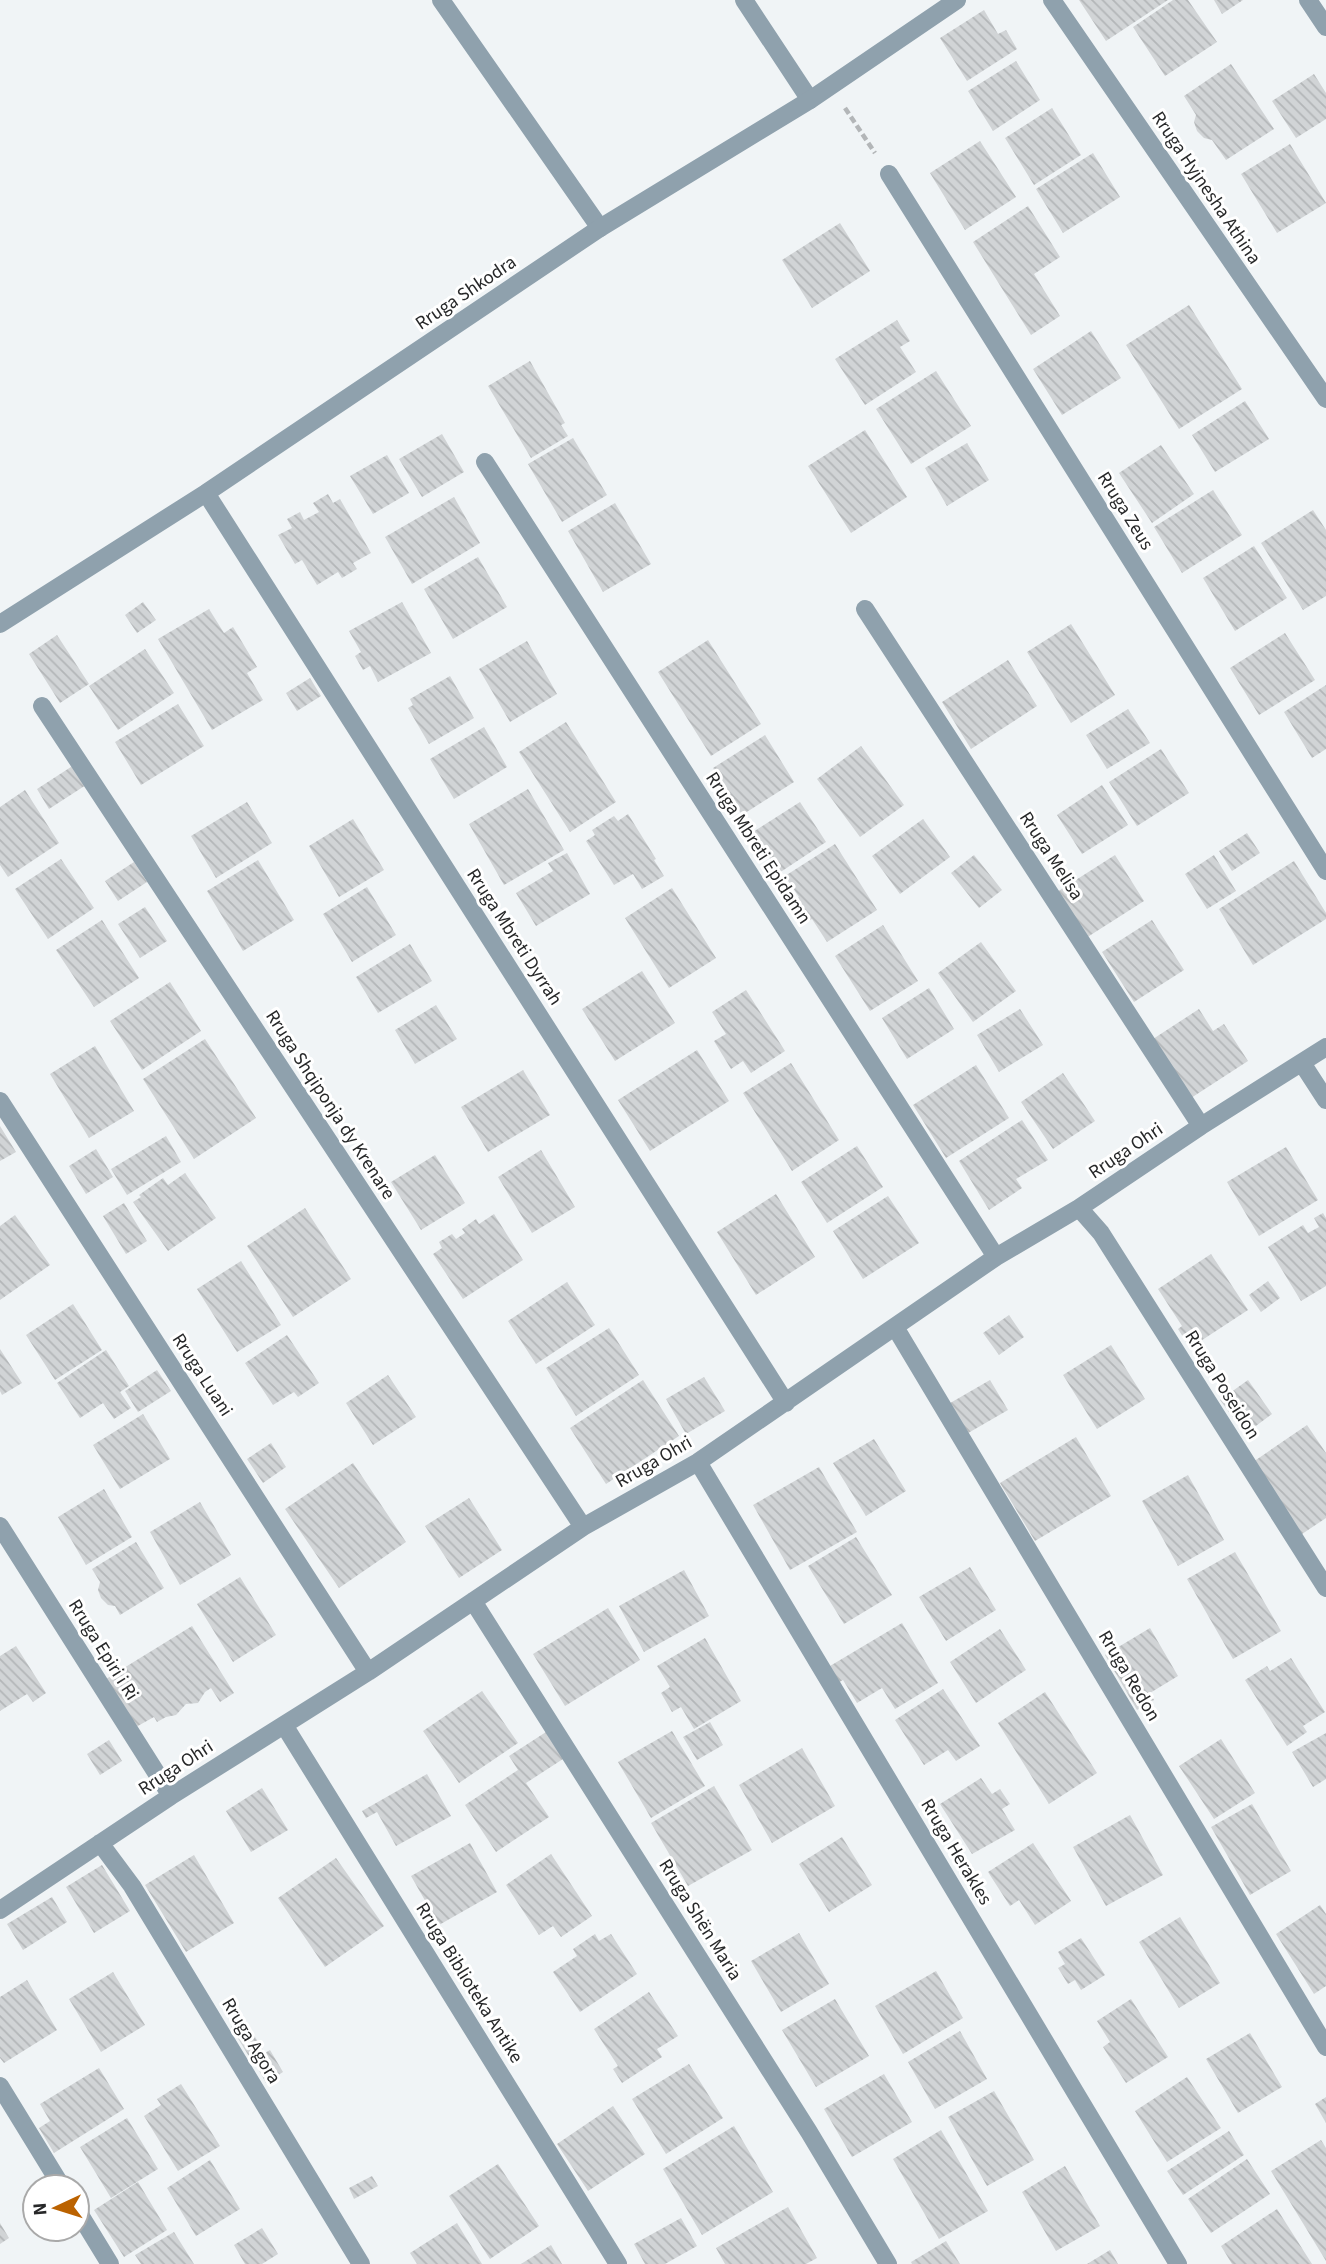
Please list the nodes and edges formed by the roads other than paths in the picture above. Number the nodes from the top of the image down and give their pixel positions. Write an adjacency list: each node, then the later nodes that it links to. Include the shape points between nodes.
1 (442, 0): 9 (street)
2 (744, 0): 7 (street)
3 (957, 0): 7 (street, Rruga Shkodra)
4 (1052, 0): 10 (street, Rruga Hyjnesha Athina)
5 (1308, 0): 6 (street)
6 (1326, 27)
7 (810, 100): 9 (street, Rruga Shkodra)
8 (889, 174): 16 (street, Rruga Zeus)
9 (600, 228): 12 (street, Rruga Shkodra)
10 (1326, 399)
11 (485, 462): 23 (street, Rruga Mbreti Epidamn)
12 (206, 493): 14 (street, Rruga Shkodra); 25 (street, Rruga Mbreti Dyrrah)
13 (865, 609): 21 (street, Rruga Melisa)
14 (0, 624)
15 (42, 706): 28 (street, Rruga Shqiponja dy Krenare)
16 (1326, 871)
17 (1326, 1047): 18 (street, Rruga Ohri)
18 (1302, 1063): 19 (street); 21 (street, Rruga Ohri)
19 (1326, 1100)
20 (0, 1101): 31 (street, Rruga Luani)
21 (1201, 1126): 22 (street, Rruga Ohri)
22 (1079, 1208): 23 (street, Rruga Ohri); 29 (street, Rruga Poseidon, via 1101,1233)
23 (996, 1257): 24 (street, Rruga Ohri)
24 (895, 1327): 25 (street, Rruga Ohri); 36 (street, Rruga Redon)
25 (786, 1403): 26 (street, Rruga Ohri)
26 (698, 1462): 28 (street, Rruga Ohri); 44 (street, Rruga Herakles)
27 (0, 1525): 33 (street, Rruga Epiri i Ri)
28 (583, 1527): 30 (street, Rruga Ohri)
29 (1326, 1588)
30 (473, 1601): 31 (street, Rruga Ohri); 43 (street, Rruga Shën Maria)
31 (368, 1672): 32 (street, Rruga Ohri)
32 (284, 1725): 33 (street, Rruga Ohri); 42 (street, Rruga Biblioteka Antike)
33 (171, 1796): 34 (street, Rruga Ohri)
34 (100, 1843): 35 (street, Rruga Ohri); 41 (street, Rruga Agora, via 132,1886)
35 (0, 1910)
36 (1326, 2047)
37 (0, 2086): 38 (street)
38 (53, 2173)
39 (91, 2233): 40 (street)
40 (110, 2264)
41 (361, 2264)
42 (618, 2264)
43 (888, 2264)
44 (1178, 2264)

